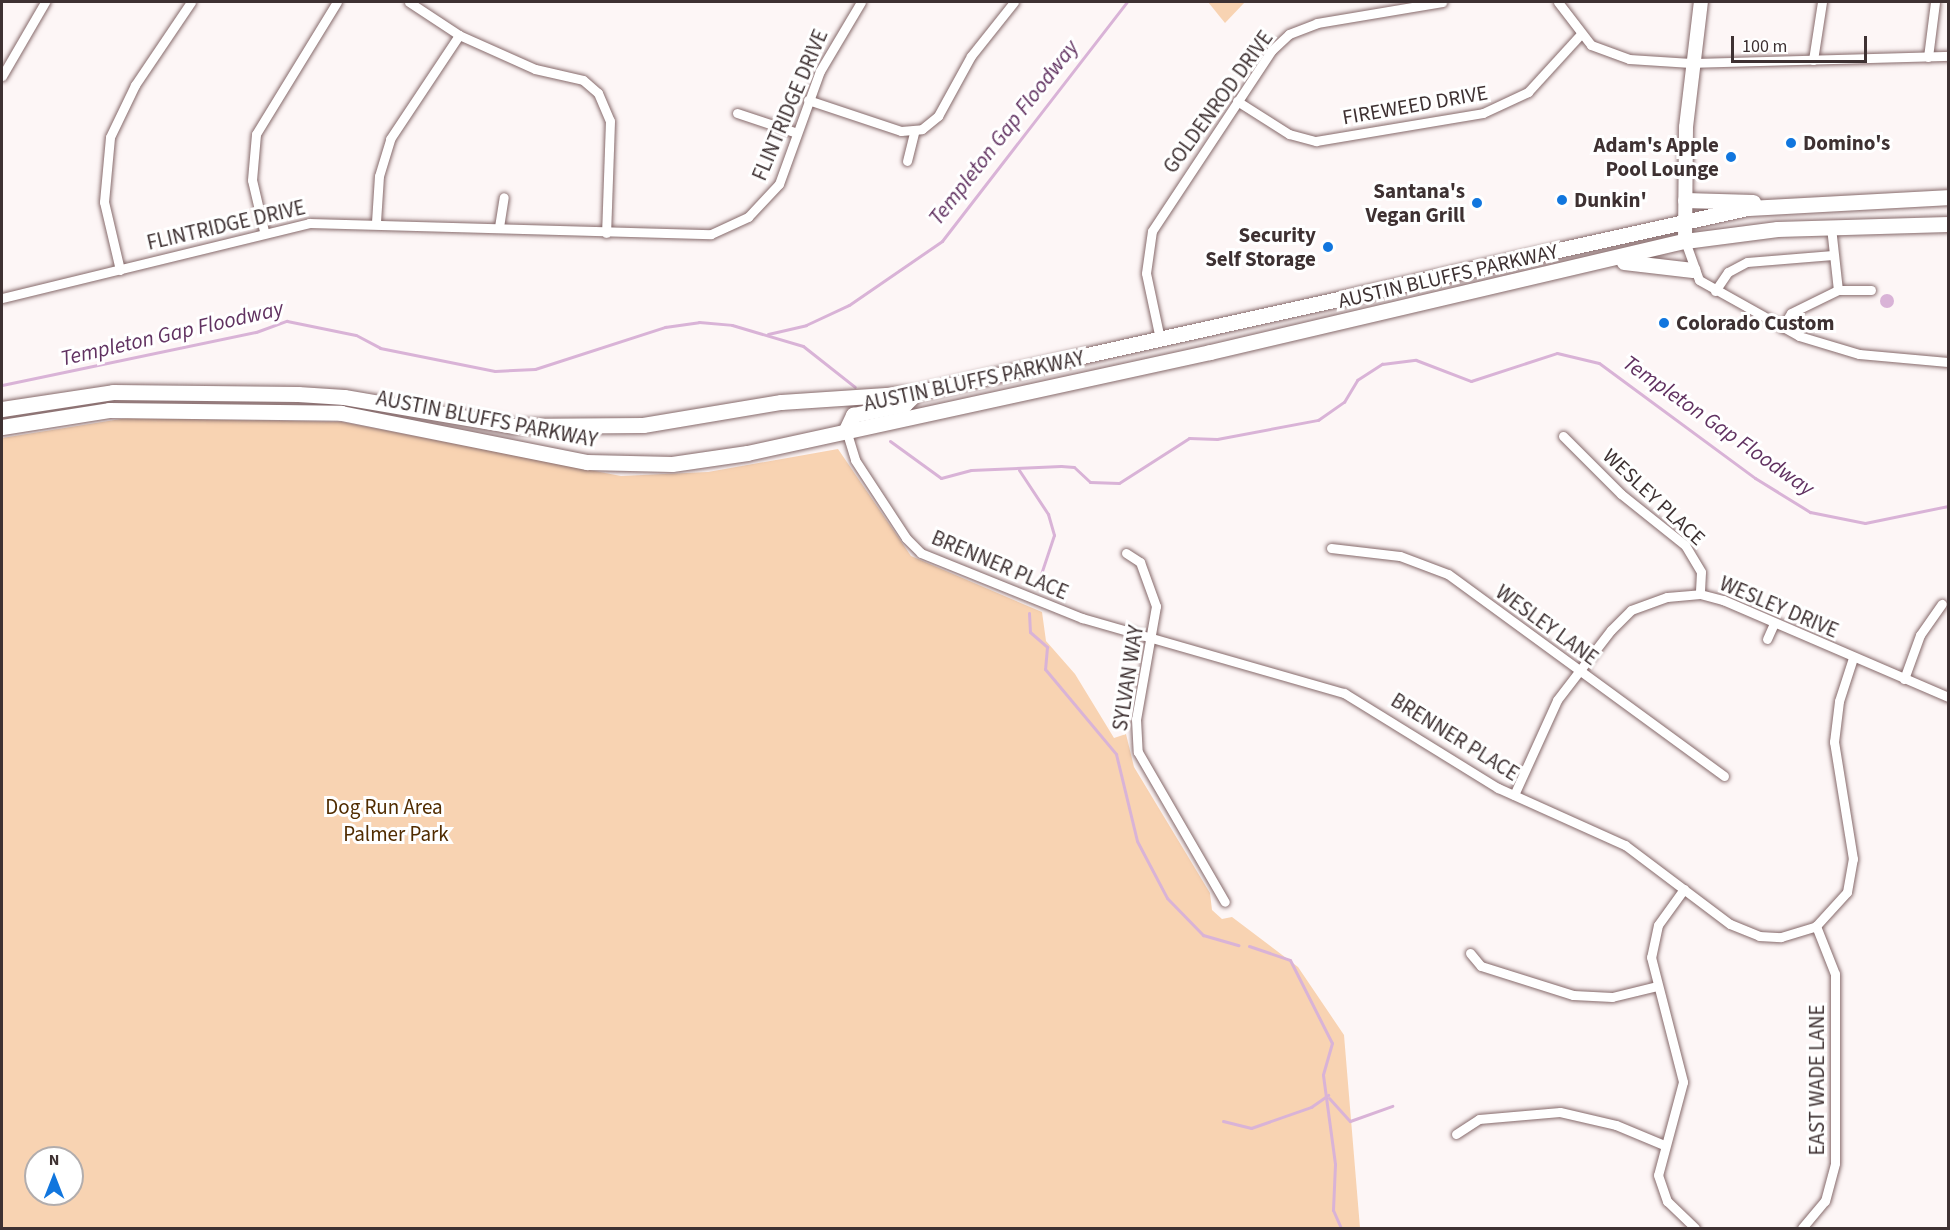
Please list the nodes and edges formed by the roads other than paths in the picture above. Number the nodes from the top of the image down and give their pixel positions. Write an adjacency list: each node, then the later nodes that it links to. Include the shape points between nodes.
1 (45, 2): 19 (street)
2 (191, 2): 40 (street, via 135,85 110,137 104,202)
3 (337, 2): 35 (street, via 256,134 252,180)
4 (409, 2): 13 (street)
5 (861, 2): 20 (street, FLINTRIDGE DRIVE, via 833,43)
6 (1014, 2): 23 (street, via 971,56 938,116)
7 (1442, 2): 12 (street, GOLDENROD DRIVE)
8 (1558, 2): 14 (street)
9 (1701, 2): 18 (street)
10 (1822, 2): 17 (street)
11 (1935, 2): 16 (street)
12 (1404, 5): 21 (street, GOLDENROD DRIVE, via 1317,23 1289,34)
13 (459, 35): 31 (street, via 390,139 379,176); 36 (street, via 535,69 583,80 603,99 610,121)
14 (1580, 35): 18 (street, via 1614,55); 21 (street, FIREWEED DRIVE, via 1528,92 1483,113 1316,141 1289,134)
15 (1948, 56): 16 (street)
16 (1928, 57): 17 (street)
17 (1813, 60): 18 (street)
18 (1692, 63): 28 (street)
19 (2, 76)
20 (808, 100): 23 (street); 24 (street, FLINTRIDGE DRIVE)
21 (1237, 100): 47 (street, GOLDENROD DRIVE, via 1152,231 1146,273)
22 (737, 113): 24 (street)
23 (914, 132): 25 (street)
24 (797, 133): 36 (street, FLINTRIDGE DRIVE, via 779,184 757,209 731,226 691,237)
25 (907, 161)
26 (504, 197): 33 (street)
27 (1948, 197): 29 (main road, AUSTIN BLUFFS PARKWAY)
28 (1685, 200): 29 (main road); 30 (street)
29 (1765, 206): 30 (main road, AUSTIN BLUFFS PARKWAY)
30 (1686, 221): 37 (street); 47 (main road, AUSTIN BLUFFS PARKWAY)
31 (376, 222): 33 (street, FLINTRIDGE DRIVE); 35 (street, FLINTRIDGE DRIVE, via 317,222)
32 (1948, 224): 34 (main road, AUSTIN BLUFFS PARKWAY)
33 (499, 227): 36 (street, FLINTRIDGE DRIVE)
34 (1832, 227): 37 (main road, AUSTIN BLUFFS PARKWAY); 38 (street)
35 (264, 231): 40 (street, FLINTRIDGE DRIVE)
36 (606, 232)
37 (1686, 241): 39 (main road, AUSTIN BLUFFS PARKWAY); 41 (street)
38 (1833, 255): 42 (street); 44 (street, via 1746,262 1728,272)
39 (1600, 261): 41 (main road); 52 (main road, AUSTIN BLUFFS PARKWAY)
40 (120, 270): 45 (street, FLINTRIDGE DRIVE)
41 (1693, 270): 44 (street)
42 (1838, 290): 43 (street); 46 (street, via 1791,313)
43 (1871, 290)
44 (1714, 291): 46 (street)
45 (2, 298)
46 (1782, 328): 48 (street, via 1859,354)
47 (1160, 339): 49 (main road, AUSTIN BLUFFS PARKWAY)
48 (1948, 362)
49 (916, 393): 50 (main road, AUSTIN BLUFFS PARKWAY, via 781,402 595,428 513,426 355,398 298,394 113,392); 52 (main road, via 905,404 853,415)
50 (2, 409)
51 (2, 427): 52 (main road, AUSTIN BLUFFS PARKWAY, via 109,410 341,413 557,457 649,465 747,453)
52 (846, 430): 59 (street, BRENNER PLACE, via 855,460 906,538 921,553 1082,618)
53 (1563, 436): 56 (street, WESLEY PLACE, via 1622,494 1685,545 1697,561)
54 (1330, 548): 62 (street, WESLEY LANE, via 1400,556 1437,568)
55 (1126, 553): 59 (street, SYLVAN WAY, via 1140,562 1154,597)
56 (1700, 594): 58 (street, WESLEY DRIVE); 62 (street, WESLEY DRIVE, via 1667,597 1631,610)
57 (1942, 604): 63 (street, via 1920,635)
58 (1774, 623): 60 (street); 61 (street, WESLEY DRIVE)
59 (1151, 638): 66 (street, BRENNER PLACE, via 1344,693); 68 (street, SYLVAN WAY, via 1136,719 1138,752)
60 (1767, 639)
61 (1853, 658): 63 (street, WESLEY DRIVE); 69 (street, BRENNER PLACE, via 1838,707 1834,742 1852,870 1841,902)
62 (1579, 671): 65 (street, WESLEY LANE); 66 (street, WESLEY DRIVE, via 1551,710)
63 (1904, 679): 64 (street, WESLEY DRIVE)
64 (1948, 697)
65 (1724, 776)
66 (1514, 795): 67 (street, BRENNER PLACE, via 1625,845)
67 (1684, 889): 69 (street, BRENNER PLACE, via 1749,933 1781,937); 71 (street, via 1654,934 1651,957)
68 (1225, 902)
69 (1816, 926): 74 (street, EAST WADE LANE, via 1835,974 1834,1163 1825,1201)
70 (1470, 953): 71 (street, via 1481,966 1573,995 1612,997)
71 (1657, 986): 73 (street, via 1683,1082)
72 (1456, 1134): 73 (street, via 1479,1119 1560,1112 1616,1125)
73 (1664, 1145): 75 (street, via 1659,1166 1662,1192)
74 (1805, 1227)
75 (1695, 1228)

